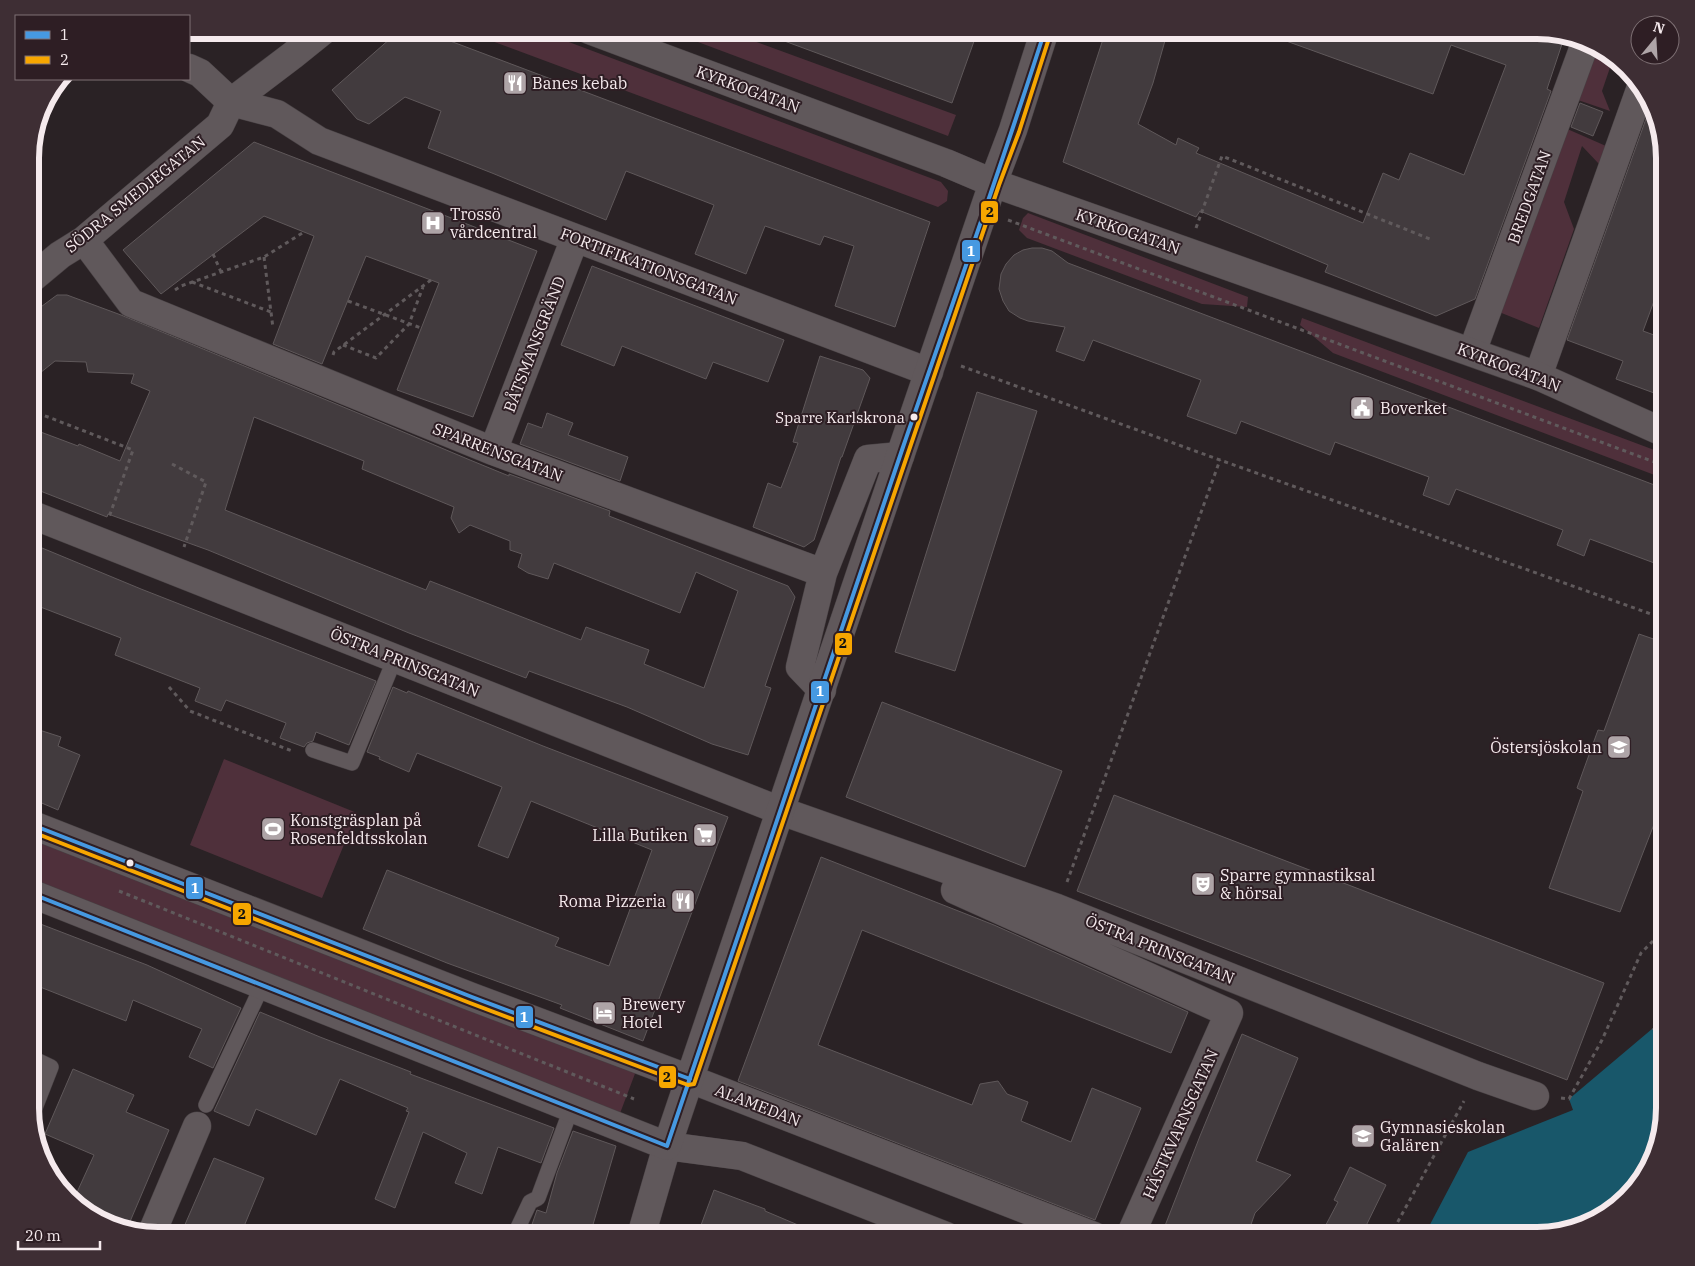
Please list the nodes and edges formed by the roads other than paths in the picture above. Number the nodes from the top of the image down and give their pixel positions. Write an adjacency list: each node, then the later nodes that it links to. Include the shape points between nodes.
1 (313, 39): 7 (street)
2 (614, 39): 8 (street, KYRKOGATAN, via 946,162)
3 (1041, 39): 8 (street)
4 (1583, 48): 12 (street, BREDGATAN)
5 (190, 68): 7 (street, via 200,73)
6 (1638, 96): 14 (street)
7 (231, 102): 9 (street, FORTIFIKATIONSGATAN, via 277,114 318,141); 10 (street, SÖDRA SMEDJEGATAN, via 220,125)
8 (993, 183): 12 (street, KYRKOGATAN); 13 (street)
9 (575, 238): 13 (street, FORTIFIKATIONSGATAN); 16 (street, BÅTSMANSGRÄND)
10 (84, 240): 11 (street, SÖDRA SMEDJEGATAN); 16 (street, SPARRENSGATAN, via 131,303)
11 (39, 272)
12 (1472, 352): 14 (street, KYRKOGATAN)
13 (932, 364): 17 (street)
14 (1538, 376): 15 (street, KYRKOGATAN)
15 (1656, 429)
16 (493, 451): 19 (street, SPARRENSGATAN)
17 (900, 456): 19 (street, via 868,458); 21 (street)
18 (39, 517): 20 (street, ÖSTRA PRINSGATAN)
19 (823, 573): 21 (street, via 800,667)
20 (395, 658): 22 (lane, via 352,763); 23 (street, ÖSTRA PRINSGATAN)
21 (822, 690): 23 (street)
22 (313, 750)
23 (781, 811): 27 (street, ÖSTRA PRINSGATAN); 29 (street); 30 (street, ÖSTRA PRINSGATAN, via 1057,908 1478,1076)
24 (39, 828): 29 (street, ALAMEDAN)
25 (39, 897): 26 (street)
26 (262, 986): 32 (street); 33 (lane)
27 (1230, 1013): 40 (street, HÄSTKVARNSGATAN)
28 (39, 1061): 31 (lane, via 51,1067)
29 (690, 1079): 34 (street); 39 (street, ALAMEDAN)
30 (1536, 1096)
31 (39, 1098)
32 (571, 1109): 34 (street); 36 (lane, via 538,1198 530,1202)
33 (202, 1116): 35 (street)
34 (667, 1146): 37 (street); 38 (street, via 742,1156)
35 (155, 1227)
36 (518, 1227)
37 (643, 1227)
38 (923, 1227)
39 (1071, 1227)
40 (1134, 1227)

